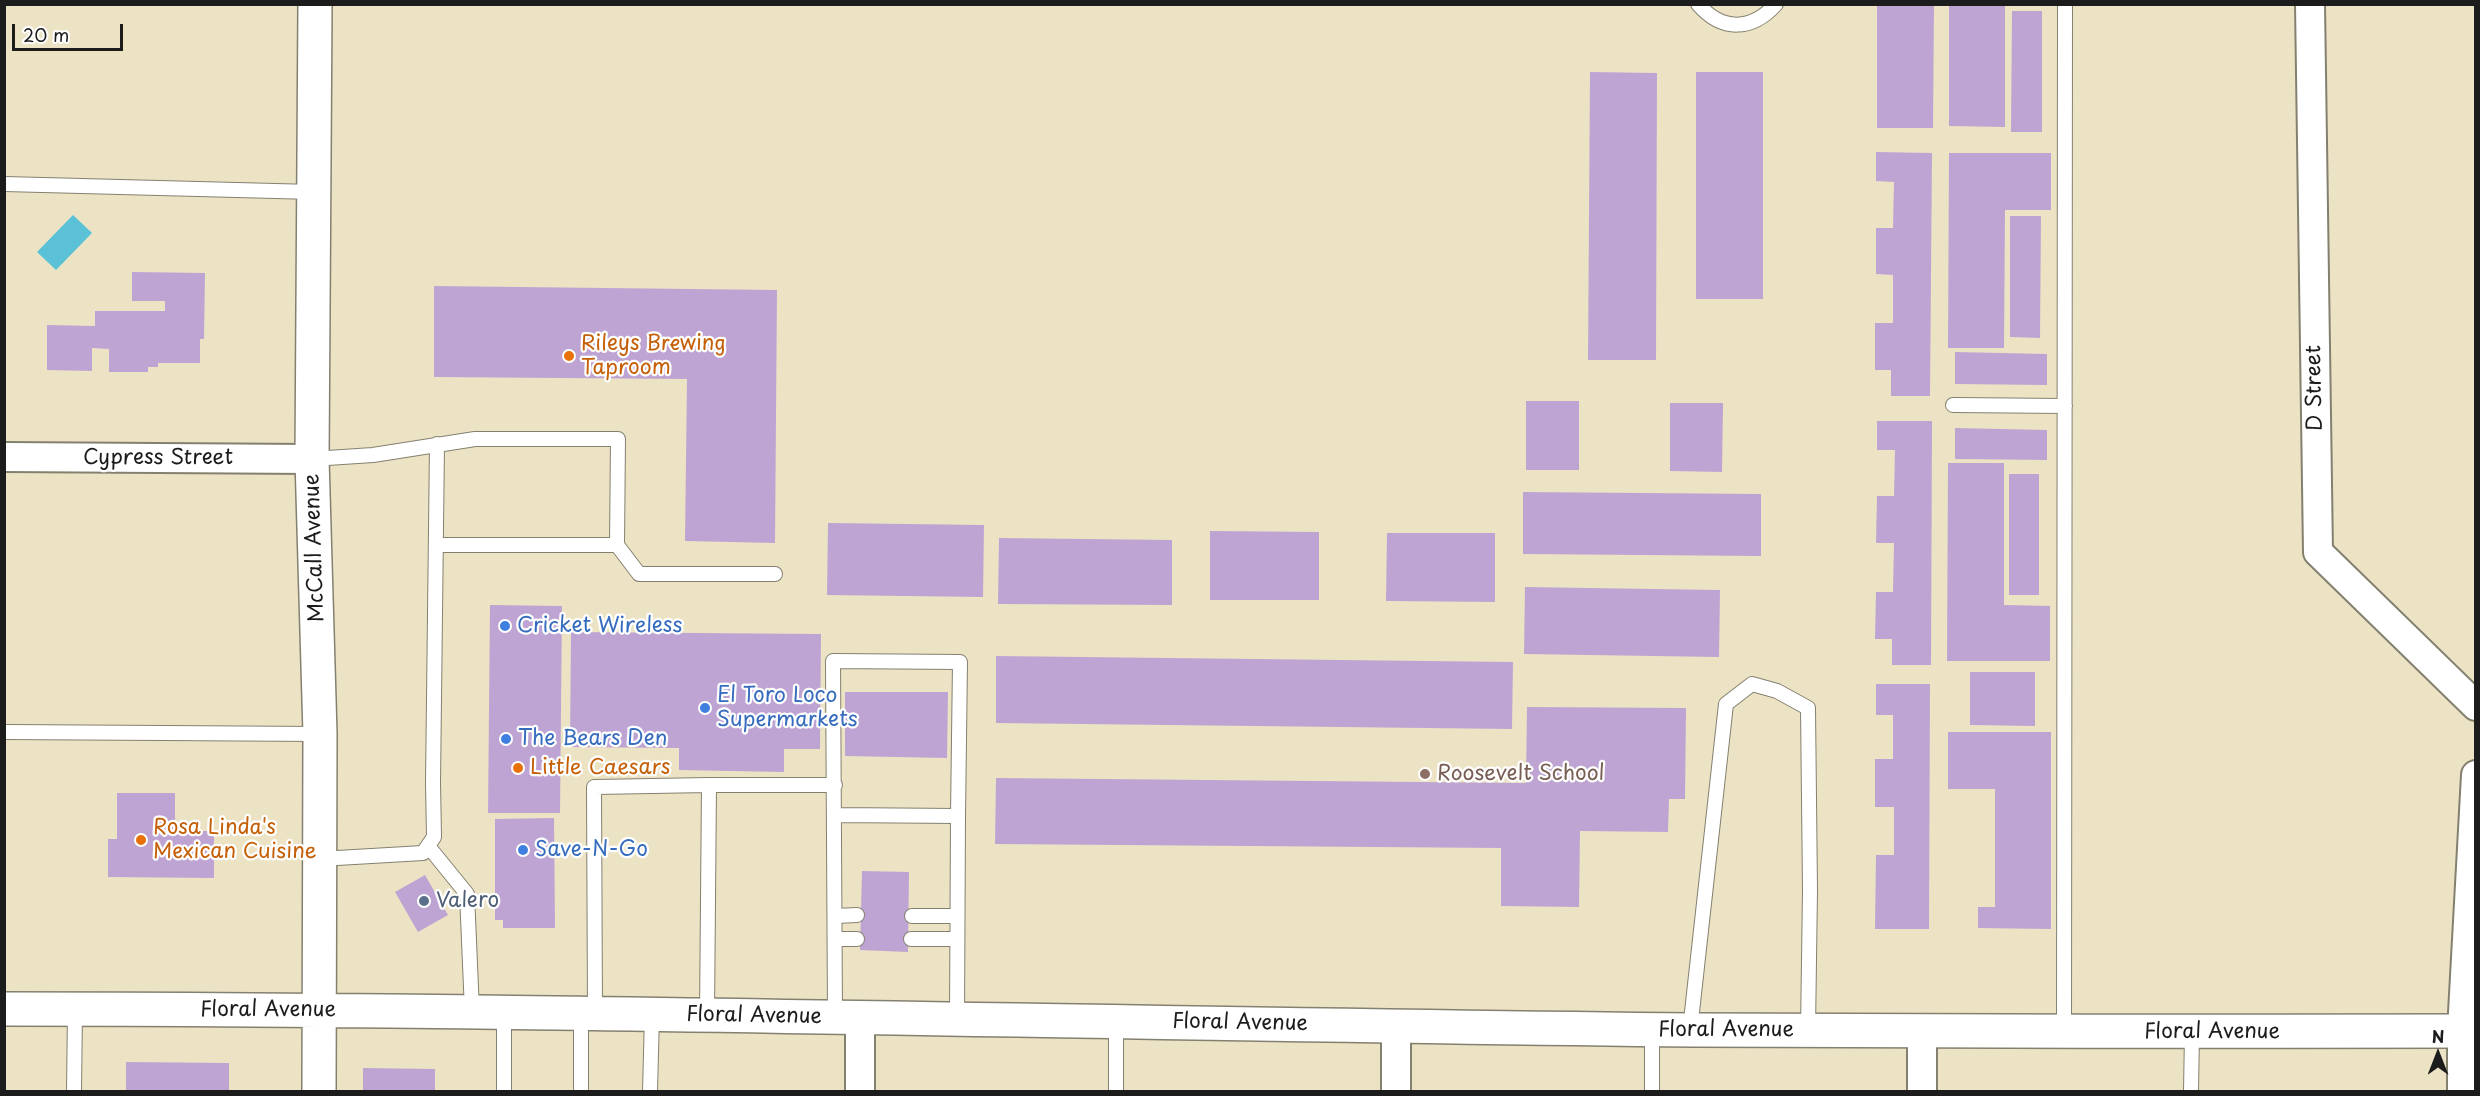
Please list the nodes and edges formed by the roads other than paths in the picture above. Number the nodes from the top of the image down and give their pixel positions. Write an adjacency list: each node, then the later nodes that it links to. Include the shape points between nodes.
1 (315, 4): 7 (street, McCall Avenue)
2 (1698, 4): 3 (lane, via 1708,16 1737,25 1753,22)
3 (1776, 4)
4 (2065, 4): 9 (lane)
5 (2310, 4): 16 (street, D Street, via 2318,552)
6 (4, 184): 7 (lane)
7 (314, 192): 12 (street, McCall Avenue)
8 (1953, 405): 9 (lane)
9 (2065, 406): 51 (lane)
10 (437, 444): 12 (lane, via 373,455); 13 (lane); 14 (lane, via 475,439 618,440)
11 (4, 458): 12 (street, Cypress Street)
12 (312, 459): 18 (street, McCall Avenue)
13 (437, 545): 14 (lane); 24 (lane, via 434,837)
14 (617, 545): 15 (lane, via 639,574)
15 (775, 574)
16 (2475, 706)
17 (4, 732): 18 (lane)
18 (320, 734): 25 (street, McCall Avenue)
19 (2475, 775): 50 (street)
20 (709, 784): 21 (lane); 39 (lane, via 594,787); 41 (lane)
21 (835, 784): 22 (lane); 23 (lane, via 833,661 960,662)
22 (835, 815): 23 (lane); 27 (lane)
23 (958, 816): 29 (lane)
24 (428, 846): 25 (lane, via 423,853); 37 (lane, via 467,894)
25 (320, 860): 36 (street, McCall Avenue)
26 (857, 915): 27 (lane)
27 (835, 916): 30 (lane)
28 (912, 916): 29 (lane)
29 (956, 916): 33 (lane)
30 (835, 939): 31 (lane); 42 (lane)
31 (857, 939)
32 (911, 939): 33 (lane)
33 (956, 939): 43 (lane)
34 (4, 1009): 35 (street, Floral Avenue)
35 (75, 1009): 36 (street, Floral Avenue); 53 (lane)
36 (319, 1010): 37 (street, Floral Avenue); 54 (street, McCall Avenue)
37 (472, 1011): 38 (street, Floral Avenue)
38 (504, 1012): 39 (street, Floral Avenue); 55 (lane)
39 (588, 1013): 40 (street, Floral Avenue); 56 (lane)
40 (652, 1014): 41 (street, Floral Avenue); 57 (lane)
41 (707, 1015): 42 (street, Floral Avenue)
42 (847, 1017): 43 (street, Floral Avenue); 58 (street)
43 (957, 1019): 44 (street, Floral Avenue)
44 (1116, 1020): 45 (street, Floral Avenue); 59 (lane)
45 (1396, 1026): 46 (street, Floral Avenue); 60 (street)
46 (1652, 1029): 47 (street, Floral Avenue); 61 (lane)
47 (1690, 1030): 48 (street, Floral Avenue); 48 (lane, via 1726,704 1752,684 1777,691 1808,708)
48 (1809, 1030): 49 (street, Floral Avenue)
49 (1922, 1031): 51 (street, Floral Avenue); 62 (street)
50 (2469, 1031): 52 (street, Floral Avenue); 64 (street)
51 (2064, 1033): 52 (street, Floral Avenue)
52 (2192, 1033): 63 (lane)
53 (74, 1092)
54 (319, 1092)
55 (504, 1092)
56 (581, 1092)
57 (650, 1092)
58 (860, 1092)
59 (1116, 1092)
60 (1396, 1092)
61 (1652, 1092)
62 (1922, 1092)
63 (2192, 1092)
64 (2463, 1092)

